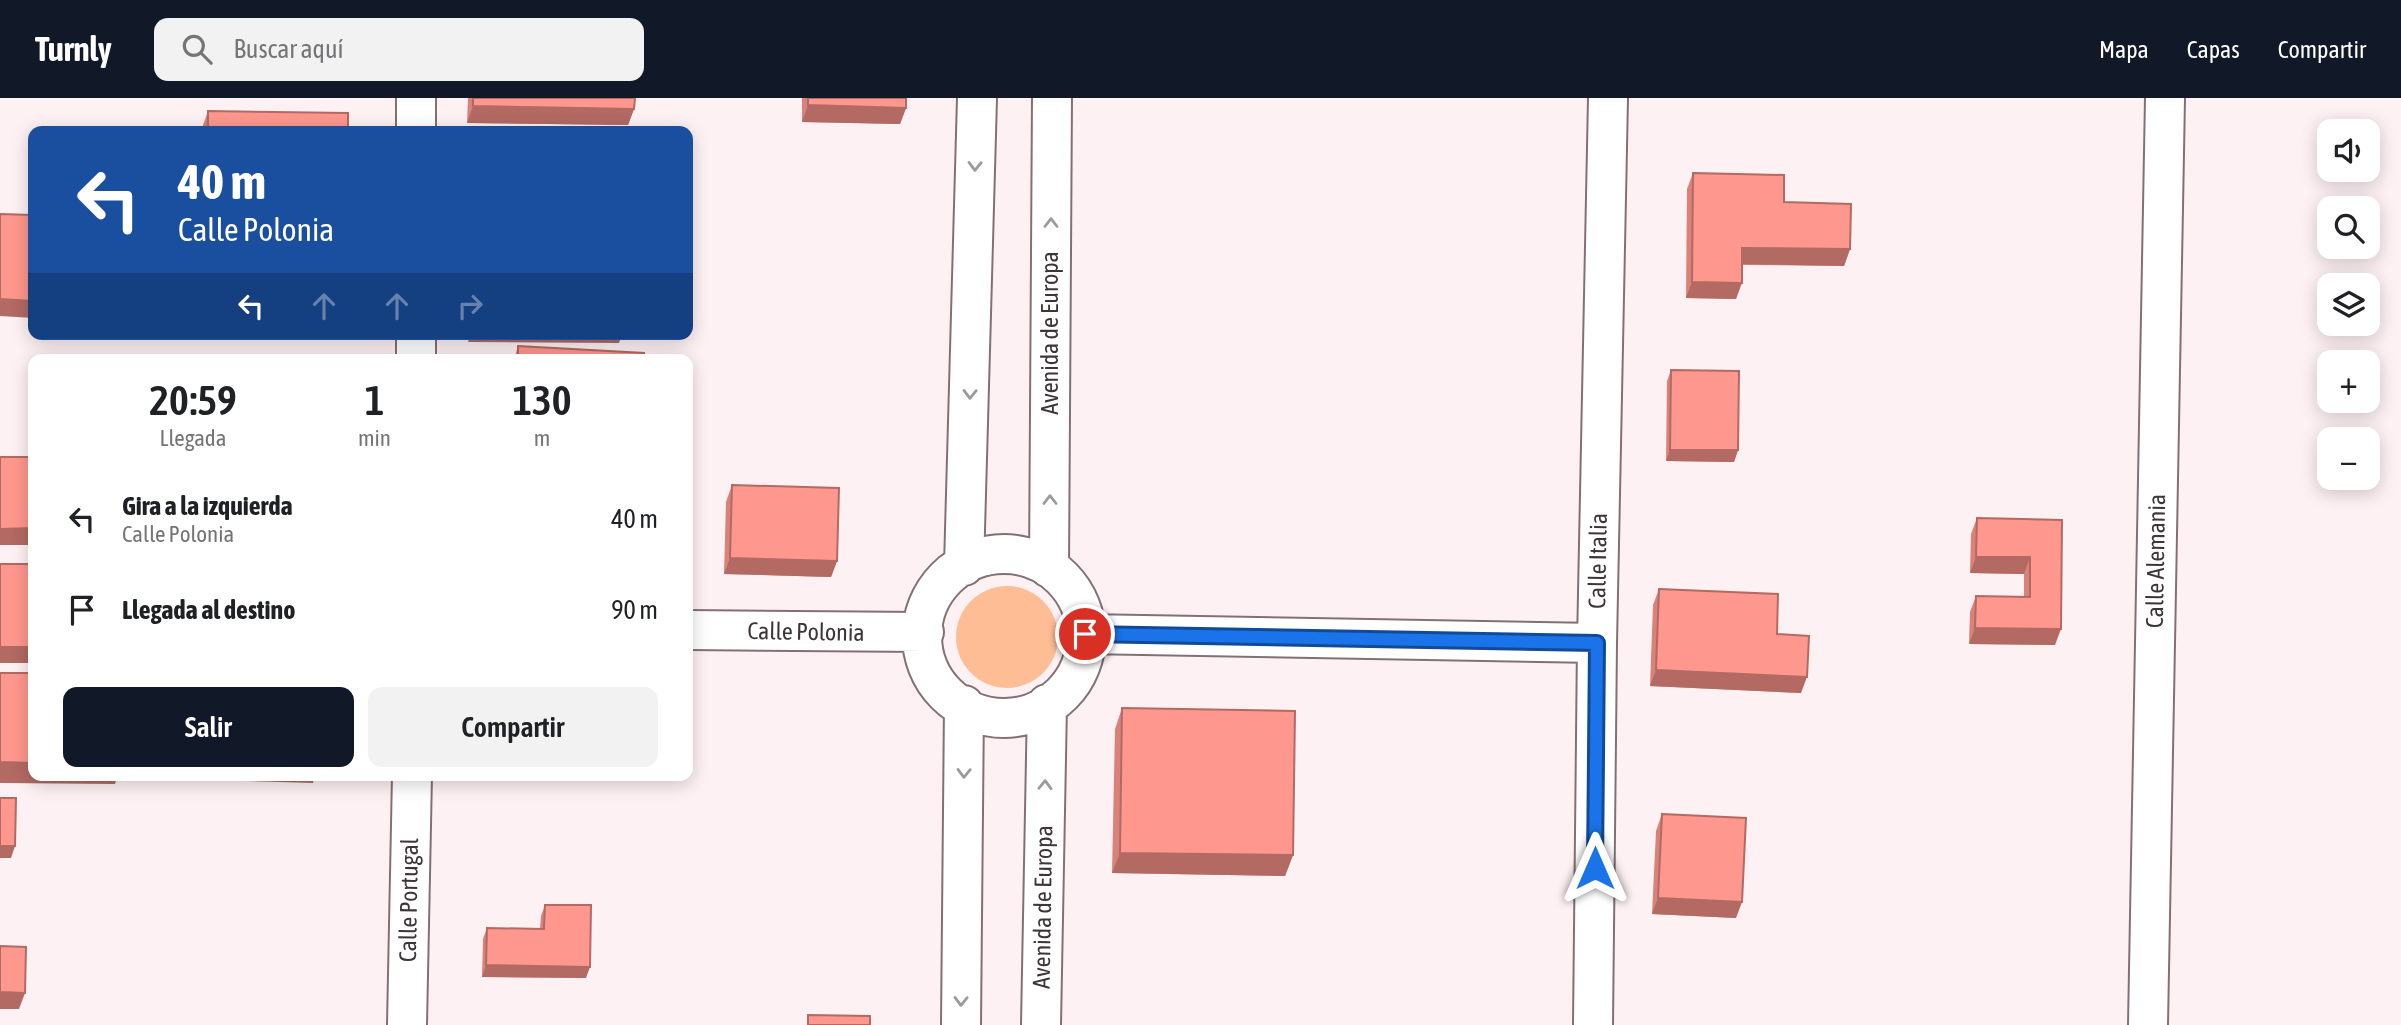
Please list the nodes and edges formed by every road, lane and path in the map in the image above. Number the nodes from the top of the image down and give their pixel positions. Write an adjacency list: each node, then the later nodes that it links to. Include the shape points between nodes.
1 (416, 98): 6 (street)
2 (977, 98): 7 (street, one-way to 7)
3 (1052, 98): 8 (street, Avenida de Europa, one-way to 3)
4 (1608, 98): 12 (street, Calle Italia)
5 (2165, 98): 20 (street, Calle Alemania)
6 (416, 126)
7 (964, 565): 8 (street, via 983,555 1026,555); 10 (street, via 945,576 924,614)
8 (1049, 568): 11 (street, via 1064,576 1085,614)
9 (693, 630): 10 (street, Calle Polonia)
10 (924, 632): 14 (street, via 923,657 945,694)
11 (1085, 634): 12 (street); 13 (street, via 1086,657 1064,695)
12 (1597, 643): 19 (street, Calle Italia)
13 (1047, 704): 14 (street, via 1026,716 983,716); 18 (street, Avenida de Europa, one-way to 13)
14 (964, 705): 17 (street, one-way to 17)
15 (412, 781): 16 (street, Calle Portugal)
16 (407, 1025)
17 (961, 1025)
18 (1041, 1025)
19 (1593, 1025)
20 (2148, 1025)

